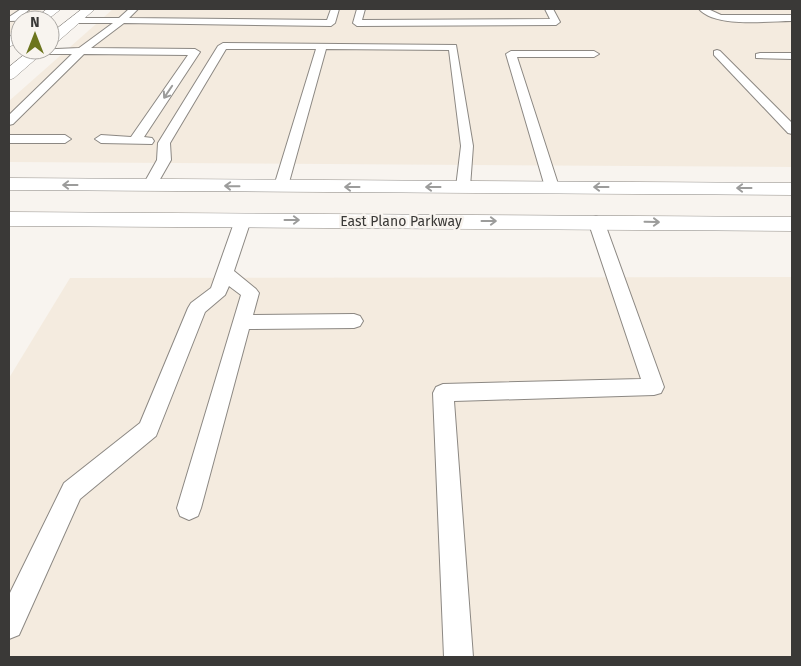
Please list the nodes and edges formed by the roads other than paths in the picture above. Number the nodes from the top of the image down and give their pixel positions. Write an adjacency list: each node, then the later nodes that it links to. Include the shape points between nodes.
1 (89, 9): 10 (main road)
2 (134, 9): 11 (lane)
3 (229, 9): 12 (lane)
4 (336, 9): 12 (lane, via 332,23)
5 (361, 9): 6 (lane, via 357,23 556,22)
6 (549, 9)
7 (703, 9): 8 (lane, via 720,18)
8 (792, 18)
9 (60, 20): 10 (main road)
10 (75, 20): 11 (lane); 13 (main road)
11 (120, 22): 12 (lane); 16 (lane)
12 (220, 23)
13 (60, 33)
14 (322, 46): 29 (lane, via 223,46); 32 (lane); 33 (lane, via 454,47 467,146)
15 (60, 50): 16 (lane)
16 (82, 51): 23 (lane); 28 (lane, one-way to 28, via 195,52)
17 (717, 53): 24 (lane)
18 (594, 54): 34 (lane, via 511,54)
19 (760, 56): 20 (lane)
20 (792, 56)
21 (26, 60): 22 (main road)
22 (9, 75)
23 (9, 120)
24 (792, 130)
25 (9, 139): 26 (lane)
26 (65, 139)
27 (101, 139): 28 (lane)
28 (136, 139): 29 (lane)
29 (164, 142): 31 (lane, via 164,160)
30 (9, 184): 31 (main road, one-way to 30)
31 (150, 185): 32 (main road, one-way to 31)
32 (281, 186): 33 (main road, one-way to 32); 37 (main road)
33 (463, 187): 34 (main road)
34 (552, 187): 35 (main road, one-way to 34); 38 (main road)
35 (792, 188)
36 (9, 219): 37 (main road, East Plano Parkway)
37 (243, 220): 38 (main road, East Plano Parkway, one-way to 38); 40 (lane)
38 (596, 221): 39 (main road, East Plano Parkway, one-way to 39); 45 (lane, via 654,387 443,393)
39 (792, 224)
40 (225, 272): 42 (lane, via 250,293); 44 (lane, via 218,291 197,308 148,429 72,491)
41 (354, 321): 42 (lane)
42 (242, 322): 43 (lane)
43 (189, 508)
44 (9, 625)
45 (458, 657)

